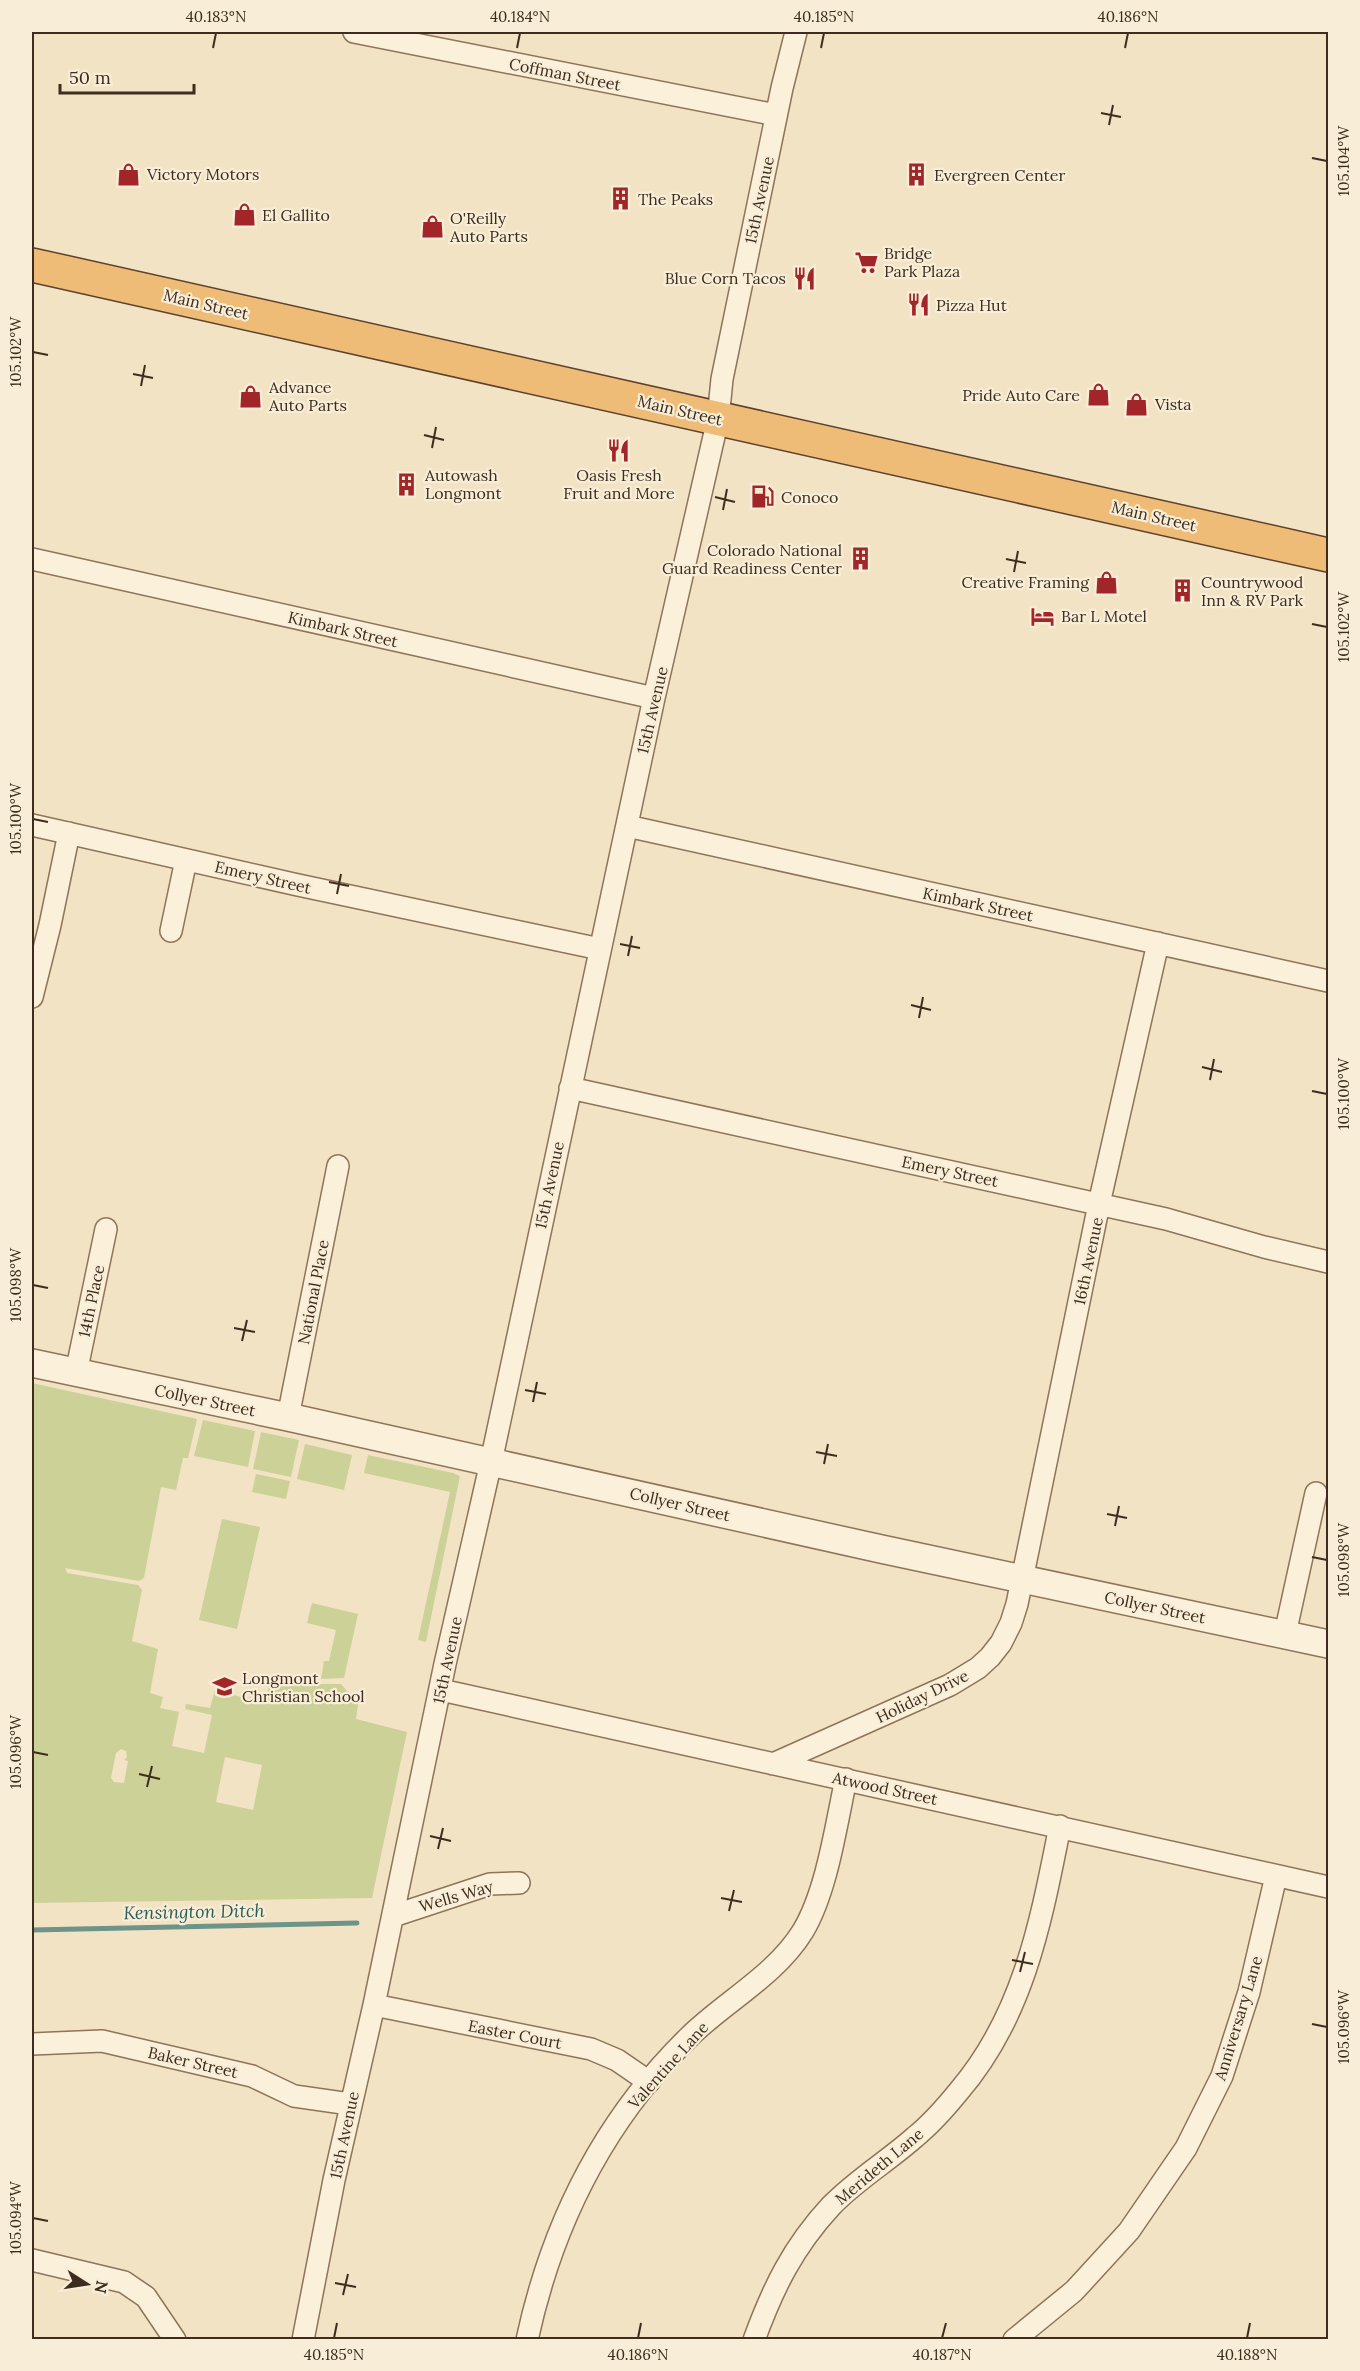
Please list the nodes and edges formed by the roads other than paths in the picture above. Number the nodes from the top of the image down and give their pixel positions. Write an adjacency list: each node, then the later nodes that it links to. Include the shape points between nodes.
1 (354, 32): 3 (street, Coffman Street)
2 (796, 32): 3 (street, 15th Avenue)
3 (776, 116): 5 (street, 15th Avenue, via 722,379)
4 (32, 265): 5 (highway, Main Street)
5 (718, 419): 6 (highway, Main Street); 8 (street, 15th Avenue)
6 (1329, 555)
7 (32, 559): 8 (street, Kimbark Street)
8 (654, 698): 10 (street, 15th Avenue)
9 (32, 825): 11 (street, Emery Street)
10 (627, 826): 14 (street, Kimbark Street); 15 (street, 15th Avenue)
11 (69, 834): 12 (street, Emery Street); 17 (street)
12 (186, 860): 13 (street); 15 (street, Emery Street)
13 (171, 931)
14 (1158, 943): 16 (street, Kimbark Street); 20 (street, 16th Avenue)
15 (600, 949): 18 (street, 15th Avenue)
16 (1329, 981)
17 (32, 997)
18 (570, 1088): 20 (street, Emery Street); 26 (street, 15th Avenue)
19 (338, 1167): 25 (street, National Place)
20 (1100, 1204): 22 (street, Emery Street); 28 (street, 16th Avenue)
21 (106, 1229): 24 (street, 14th Place)
22 (1329, 1262)
23 (32, 1363): 24 (street, Collyer Street)
24 (76, 1373): 25 (street, Collyer Street)
25 (288, 1417): 26 (street, Collyer Street)
26 (491, 1462): 28 (street, Collyer Street); 31 (street, 15th Avenue)
27 (1316, 1493): 29 (street)
28 (1023, 1579): 29 (street, Collyer Street); 32 (street, Holiday Drive, via 1001,1643 978,1668 950,1685)
29 (1285, 1634): 30 (street, Collyer Street)
30 (1329, 1644)
31 (441, 1690): 32 (street, Atwood Street); 38 (street, 15th Avenue)
32 (773, 1764): 33 (street, Atwood Street)
33 (846, 1779): 34 (street, Atwood Street); 41 (street, Valentine Lane, via 817,1898 803,1931 782,1959 689,2037)
34 (1060, 1826): 35 (street, Atwood Street); 47 (street, Merideth Lane, via 1038,1934 1020,1989 994,2042 960,2090 917,2136 830,2207 798,2247 772,2292)
35 (1276, 1876): 37 (street, Atwood Street); 48 (street, Anniversary Lane, via 1249,1992 1222,2076 1186,2148 1128,2231 1074,2290)
36 (519, 1883): 38 (street, Wells Way, via 489,1884)
37 (1329, 1887)
38 (393, 1916): 39 (street, 15th Avenue)
39 (374, 2005): 41 (street, Easter Court, via 591,2049 618,2060); 42 (street, 15th Avenue)
40 (32, 2044): 42 (street, Baker Street, via 102,2041 252,2076 294,2096)
41 (649, 2082): 46 (street, Valentine Lane, via 591,2164 562,2224 535,2303)
42 (350, 2104): 45 (street, 15th Avenue)
43 (32, 2260): 44 (street, via 124,2282 146,2297)
44 (175, 2340)
45 (303, 2340)
46 (527, 2340)
47 (754, 2340)
48 (1014, 2340)

